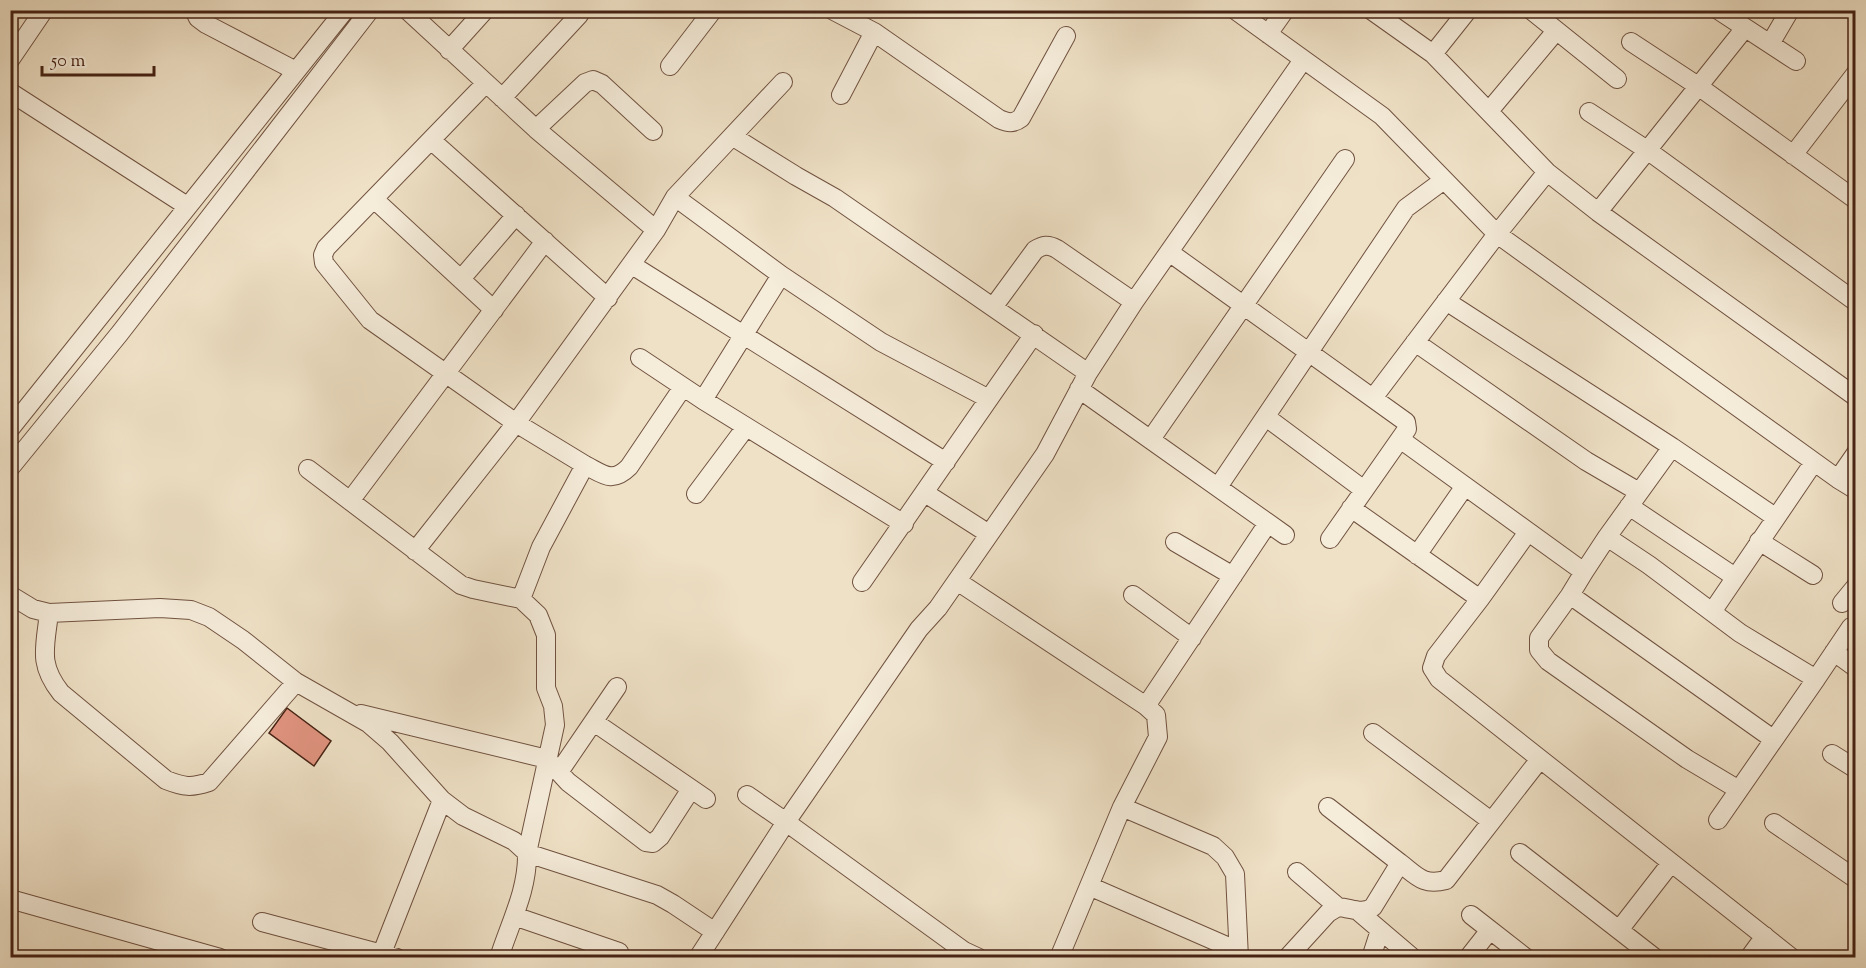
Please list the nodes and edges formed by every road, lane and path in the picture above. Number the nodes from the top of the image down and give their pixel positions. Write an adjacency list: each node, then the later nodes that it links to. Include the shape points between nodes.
1 (44, 10): 26 (street)
2 (194, 10): 30 (street, via 206,24)
3 (345, 10): 30 (street)
4 (370, 10): 94 (street, via 120,333)
5 (407, 10): 24 (street)
6 (485, 10): 24 (street)
7 (713, 10): 29 (street)
8 (832, 10): 19 (street)
9 (1235, 10): 20 (street)
10 (1285, 10): 20 (street)
11 (1371, 10): 25 (street)
12 (1468, 10): 25 (street)
13 (1531, 10): 18 (street)
14 (1718, 10): 17 (street)
15 (1790, 10): 23 (street)
16 (579, 15): 38 (street)
17 (1745, 28): 23 (street); 35 (street)
18 (1556, 31): 32 (street); 39 (street)
19 (874, 32): 21 (street, via 1008,123 1021,118); 37 (street)
20 (1268, 34): 27 (street)
21 (1066, 36)
22 (1631, 42): 35 (street)
23 (1770, 44): 28 (street)
24 (450, 50): 34 (street)
25 (1433, 54): 39 (street)
26 (10, 60)
27 (1303, 60): 49 (street, via 1382,116); 59 (street)
28 (1797, 61)
29 (670, 66)
30 (296, 71): 53 (street)
31 (1856, 73): 46 (street)
32 (1617, 79)
33 (783, 82): 43 (street)
34 (486, 83): 38 (street); 44 (street)
35 (1698, 86): 45 (street); 46 (street)
36 (10, 93): 53 (street)
37 (841, 95)
38 (502, 98): 41 (street)
39 (1489, 111): 48 (street)
40 (1589, 112): 45 (street)
41 (536, 129): 42 (street, via 593,80); 56 (street)
42 (653, 131)
43 (732, 136): 50 (street); 68 (street, via 835,198)
44 (431, 140): 51 (street); 55 (street)
45 (1647, 150): 54 (street); 65 (street)
46 (1793, 155): 52 (street)
47 (1345, 159): 67 (street)
48 (1547, 172): 54 (street); 57 (street)
49 (1444, 180): 57 (street); 73 (street, via 1406,208)
50 (675, 197): 56 (street); 61 (street)
51 (374, 199): 62 (street); 75 (street, via 326,248 324,263 370,320)
52 (1856, 200)
53 (187, 206): 86 (street)
54 (1598, 212): 79 (street)
55 (516, 216): 58 (street); 62 (street)
56 (656, 230): 60 (street)
57 (1497, 234): 64 (street); 92 (street)
58 (545, 241): 63 (street); 69 (street)
59 (1169, 252): 66 (street); 67 (street)
60 (632, 265): 63 (street); 71 (street)
61 (781, 274): 71 (street); 81 (street, via 881,342)
62 (461, 279): 69 (street)
63 (608, 298): 84 (street)
64 (1446, 301): 72 (street); 89 (street)
65 (1856, 302)
66 (1134, 303): 68 (street, via 1058,249 1043,245 1035,250); 76 (street)
67 (1244, 305): 73 (street); 87 (street)
68 (994, 306): 70 (street)
69 (494, 309): 75 (street)
70 (1035, 334): 76 (street); 81 (street)
71 (744, 335): 82 (street); 91 (street)
72 (1415, 342): 80 (street); 103 (street)
73 (1310, 352): 80 (street); 83 (street)
74 (640, 358): 77 (street)
75 (444, 372): 84 (street); 104 (street)
76 (1088, 373): 78 (street)
77 (683, 387): 82 (street); 93 (street, via 620,476 609,477)
78 (1079, 390): 87 (street); 110 (street, via 1045,454)
79 (1856, 397)
80 (1373, 398): 88 (street, via 1406,422 1407,429)
81 (989, 399): 91 (street)
82 (703, 400): 85 (street)
83 (1266, 417): 98 (street); 99 (street)
84 (516, 423): 93 (street); 116 (street)
85 (746, 427): 102 (street); 108 (street)
86 (10, 429)
87 (1151, 439): 98 (street)
88 (1400, 439): 97 (street); 99 (street)
89 (1672, 447): 103 (street); 106 (street)
90 (1856, 453): 96 (street)
91 (946, 462): 101 (street)
92 (1814, 462): 96 (street); 106 (street)
93 (585, 465): 128 (street, via 541,548)
94 (10, 468)
95 (308, 469): 104 (street)
96 (1838, 479): 100 (street)
97 (1465, 486): 109 (street); 117 (street)
98 (1218, 487): 107 (street)
99 (1364, 490): 105 (street)
100 (1856, 490)
101 (925, 493): 108 (street); 110 (street)
102 (696, 494)
103 (1634, 499): 112 (street); 121 (street)
104 (350, 501): 116 (street)
105 (1351, 508): 113 (street); 117 (street)
106 (1775, 517): 114 (street)
107 (1268, 523): 111 (street); 120 (street)
108 (904, 524): 123 (street)
109 (1528, 532): 118 (street); 129 (street)
110 (989, 534): 122 (street)
111 (1286, 535)
112 (1607, 537): 118 (street); 131 (street)
113 (1330, 539)
114 (1759, 541): 119 (street); 121 (street)
115 (1175, 542): 120 (street)
116 (415, 551): 128 (street, via 461,585)
117 (1417, 555): 129 (street)
118 (1584, 572): 126 (street)
119 (1813, 575)
120 (1233, 576): 134 (street)
121 (1735, 577): 131 (street)
122 (957, 581): 140 (street); 157 (street, via 919,629)
123 (862, 582)
124 (1856, 586): 130 (street)
125 (10, 595): 132 (street, via 33,609)
126 (1570, 595): 144 (street); 150 (street, via 1539,638 1539,650 1548,661 1687,759)
127 (1133, 596): 134 (street)
128 (520, 599): 146 (street, via 538,615 546,635 546,688 555,725)
129 (1480, 599): 147 (street, via 1436,656 1432,668 1439,679)
130 (1842, 603)
131 (1712, 612): 137 (street)
132 (49, 613): 138 (street, via 191,610 222,625); 138 (street, via 44,662 51,680 61,693 166,780 181,786 209,782)
133 (1851, 627): 135 (street)
134 (1192, 638): 140 (street)
135 (1834, 652): 136 (street); 137 (street)
136 (1856, 668)
137 (1816, 679): 144 (street)
138 (296, 682): 141 (street)
139 (616, 687): 142 (street)
140 (1146, 706): 153 (street, via 1156,715 1158,737)
141 (353, 712): 146 (street); 152 (street, via 390,742)
142 (594, 722): 149 (street); 149 (street, via 699,794 660,837 653,843 646,842)
143 (1374, 733): 156 (street)
144 (1773, 739): 150 (street)
145 (1832, 754): 148 (street)
146 (547, 759): 149 (street); 159 (street)
147 (1540, 759): 156 (street); 162 (street)
148 (1856, 769)
149 (559, 772)
150 (1738, 790): 155 (street)
151 (747, 795): 157 (street)
152 (442, 800): 159 (street); 180 (street)
153 (1122, 807): 165 (street); 178 (street, via 1213,846 1225,857 1234,873)
154 (1328, 807): 161 (street)
155 (1718, 820)
156 (1491, 821): 161 (street, via 1446,880 1424,882)
157 (786, 822): 175 (street); 181 (street)
158 (1774, 824): 164 (street)
159 (527, 853): 170 (street, via 527,870); 175 (street, via 657,895)
160 (1520, 853): 174 (street)
161 (1400, 863): 168 (street, via 1373,907)
162 (1671, 863): 174 (street); 176 (street)
163 (1297, 872): 167 (street)
164 (1856, 879)
165 (1089, 886): 178 (street); 185 (street)
166 (10, 899): 182 (street)
167 (1338, 907): 168 (street); 186 (street)
168 (1359, 912): 172 (street)
169 (1471, 915): 173 (street)
170 (514, 916): 177 (street); 183 (street)
171 (262, 922): 180 (street)
172 (1380, 930): 187 (street); 188 (street)
173 (1490, 930): 189 (street); 190 (street)
174 (1619, 930): 179 (street)
175 (715, 932): 184 (street)
176 (1765, 936): 191 (street); 192 (street)
177 (619, 952)
178 (1239, 954)
179 (1644, 954)
180 (390, 955)
181 (967, 955)
182 (220, 957)
183 (499, 957)
184 (698, 957)
185 (1059, 957)
186 (1287, 957)
187 (1371, 957)
188 (1413, 957)
189 (1468, 957)
190 (1526, 957)
191 (1749, 957)
192 (1792, 957)

